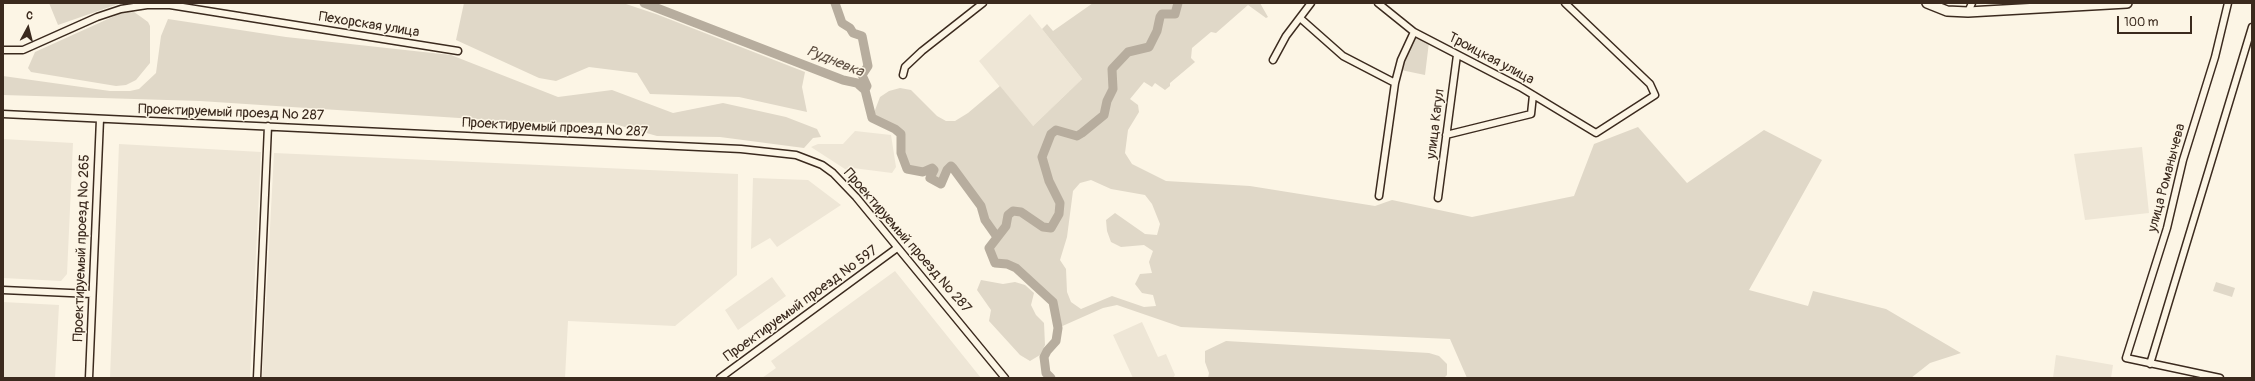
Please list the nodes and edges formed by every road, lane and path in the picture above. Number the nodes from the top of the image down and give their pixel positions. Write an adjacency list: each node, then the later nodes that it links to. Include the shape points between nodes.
1 (984, 3): 16 (street, via 922,51 905,67)
2 (1311, 3): 9 (street)
3 (1378, 3): 11 (street, Троицкая улица)
4 (1565, 3): 18 (street, Троицкая улица, via 1650,84 1656,95 1596,133)
5 (1927, 3): 8 (main road, via 1947,10)
6 (2127, 3): 8 (main road)
7 (2228, 3): 28 (street, улица Романычева, via 2219,44 2182,160 2167,228 2126,358)
8 (1970, 8)
9 (1300, 18): 15 (street, via 1286,36); 17 (street, via 1343,56)
10 (2252, 27): 28 (street)
11 (1414, 32): 14 (street, Троицкая улица); 17 (street, via 1401,60)
12 (3, 50): 13 (street, Пехорская улица, via 23,50 121,9 170,5)
13 (458, 51)
14 (1457, 54): 18 (street, Троицкая улица); 22 (street, улица Кагул)
15 (1273, 60)
16 (903, 75)
17 (1395, 82): 23 (street)
18 (1533, 95): 22 (street, via 1531,114)
19 (3, 114): 20 (street, Проектируемый проезд № 287)
20 (100, 119): 21 (street, Проектируемый проезд № 287); 27 (street, Проектируемый проезд № 265)
21 (268, 126): 25 (street, Проектируемый проезд № 287, via 783,152 809,159 833,173); 30 (street)
22 (1446, 135): 24 (street, улица Кагул)
23 (1379, 196)
24 (1438, 198)
25 (897, 248): 31 (street, Проектируемый проезд № 597); 32 (street, Проектируемый проезд № 287)
26 (3, 290): 27 (street)
27 (92, 294): 29 (street, Проектируемый проезд № 265)
28 (2150, 364): 33 (street)
29 (89, 378)
30 (257, 378)
31 (720, 378)
32 (1005, 378)
33 (2220, 378)

